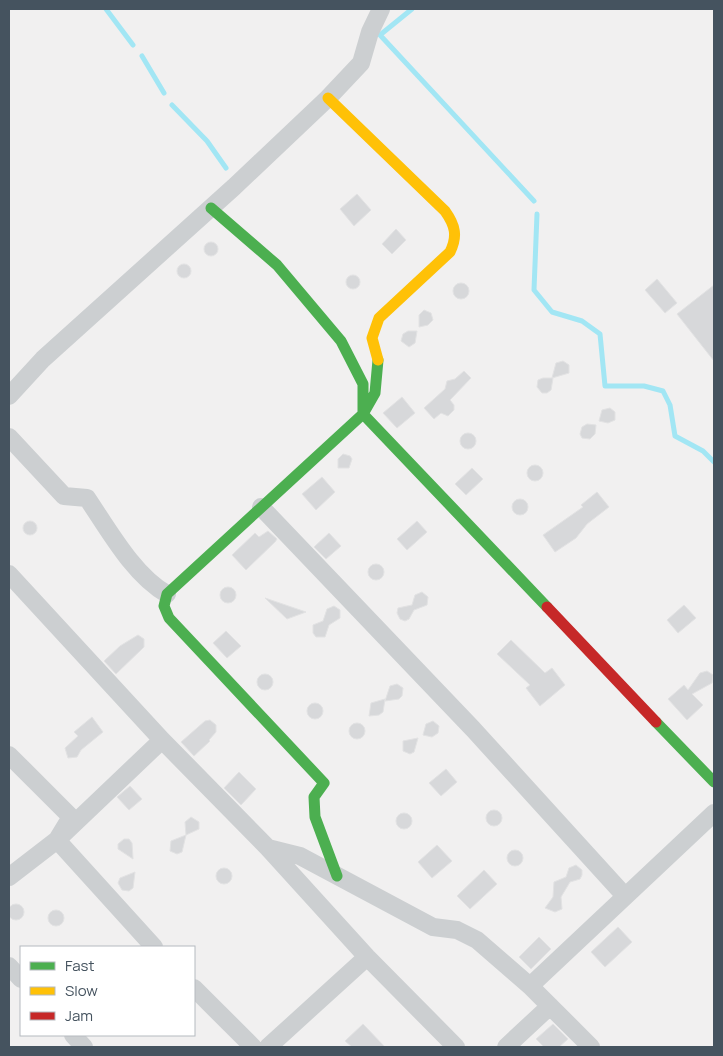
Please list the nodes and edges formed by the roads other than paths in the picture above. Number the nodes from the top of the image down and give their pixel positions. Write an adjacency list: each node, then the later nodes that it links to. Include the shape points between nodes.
1 (380, 9): 2 (street, via 361,63)
2 (328, 98): 3 (street); 5 (street, via 445,211 454,222 457,234 450,252 379,318 374,327 372,338 379,363 378,379)
3 (211, 208): 4 (street, via 43,358); 5 (street, via 277,265 341,341 363,384)
4 (9, 396)
5 (363, 414): 7 (street); 12 (street)
6 (9, 437): 9 (street, via 64,496 87,498 143,574)
7 (261, 507): 9 (street); 18 (street, via 473,729)
8 (9, 574): 10 (street)
9 (167, 594): 16 (street, via 164,606 168,618 324,783 314,797 315,817)
10 (162, 740): 14 (street); 15 (street)
11 (9, 755): 14 (street, via 71,817)
12 (714, 782)
13 (714, 813): 18 (street)
14 (57, 840): 17 (street); 19 (street)
15 (268, 848): 16 (street, via 300,856); 20 (street)
16 (337, 876): 24 (street, via 433,927 457,930 477,940)
17 (9, 877)
18 (625, 896): 24 (street)
19 (153, 946)
20 (367, 958): 31 (street); 32 (street)
21 (9, 966): 22 (street)
22 (20, 979)
23 (20, 981): 26 (street)
24 (530, 986): 27 (street)
25 (195, 989): 30 (street)
26 (9, 991)
27 (550, 1006): 33 (street); 34 (street)
28 (74, 1036): 29 (street)
29 (84, 1047)
30 (253, 1047)
31 (268, 1047)
32 (456, 1047)
33 (506, 1047)
34 (591, 1047)

